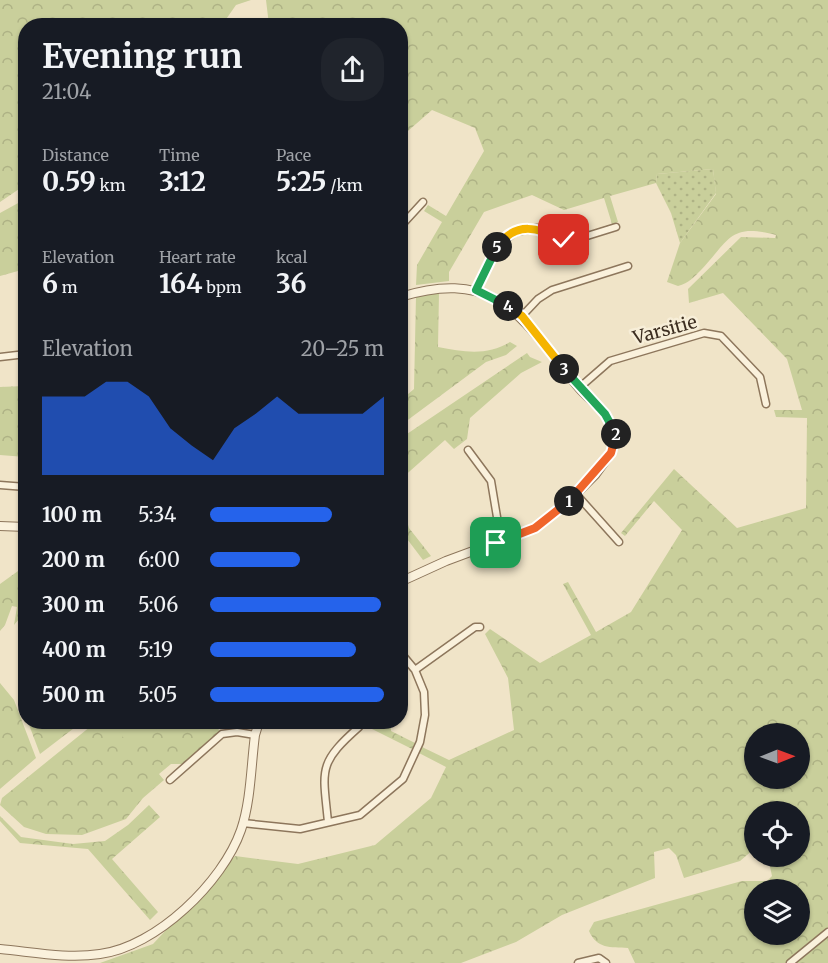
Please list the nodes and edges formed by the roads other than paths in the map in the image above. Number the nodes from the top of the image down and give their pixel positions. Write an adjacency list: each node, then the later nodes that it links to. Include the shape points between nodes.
1 (423, 202): 2 (street)
2 (408, 218)
3 (616, 227): 5 (street, via 571,240 537,228 515,232 498,246)
4 (628, 266): 7 (street, via 552,290)
5 (476, 290): 6 (street, via 424,290); 7 (street, via 500,300)
6 (408, 295)
7 (522, 316): 10 (street)
8 (18, 355): 9 (street)
9 (0, 357)
10 (579, 388): 11 (street, Varsitie, via 610,361 704,333 721,336 760,377); 15 (street, via 605,414 616,434 611,453)
11 (766, 404)
12 (468, 450): 18 (street, via 491,481)
13 (0, 485): 14 (street)
14 (18, 486)
15 (576, 494): 18 (street, via 535,528); 19 (street)
16 (0, 526): 17 (street)
17 (18, 527)
18 (501, 541): 20 (street)
19 (620, 542)
20 (408, 579)
21 (478, 627): 23 (street)
22 (408, 662): 23 (street)
23 (415, 670): 28 (street, via 424,692 425,715 420,742 403,780 360,815)
24 (257, 729): 26 (street)
25 (357, 729): 28 (street, via 325,764)
26 (255, 735): 27 (street, via 222,734); 29 (street)
27 (170, 780)
28 (328, 822): 29 (street, via 300,829)
29 (243, 823): 31 (street, via 227,861 215,877 145,938 115,952 90,956)
30 (828, 932): 34 (street)
31 (0, 949)
32 (578, 963): 33 (street, via 599,958)
33 (606, 963)
34 (790, 963)

